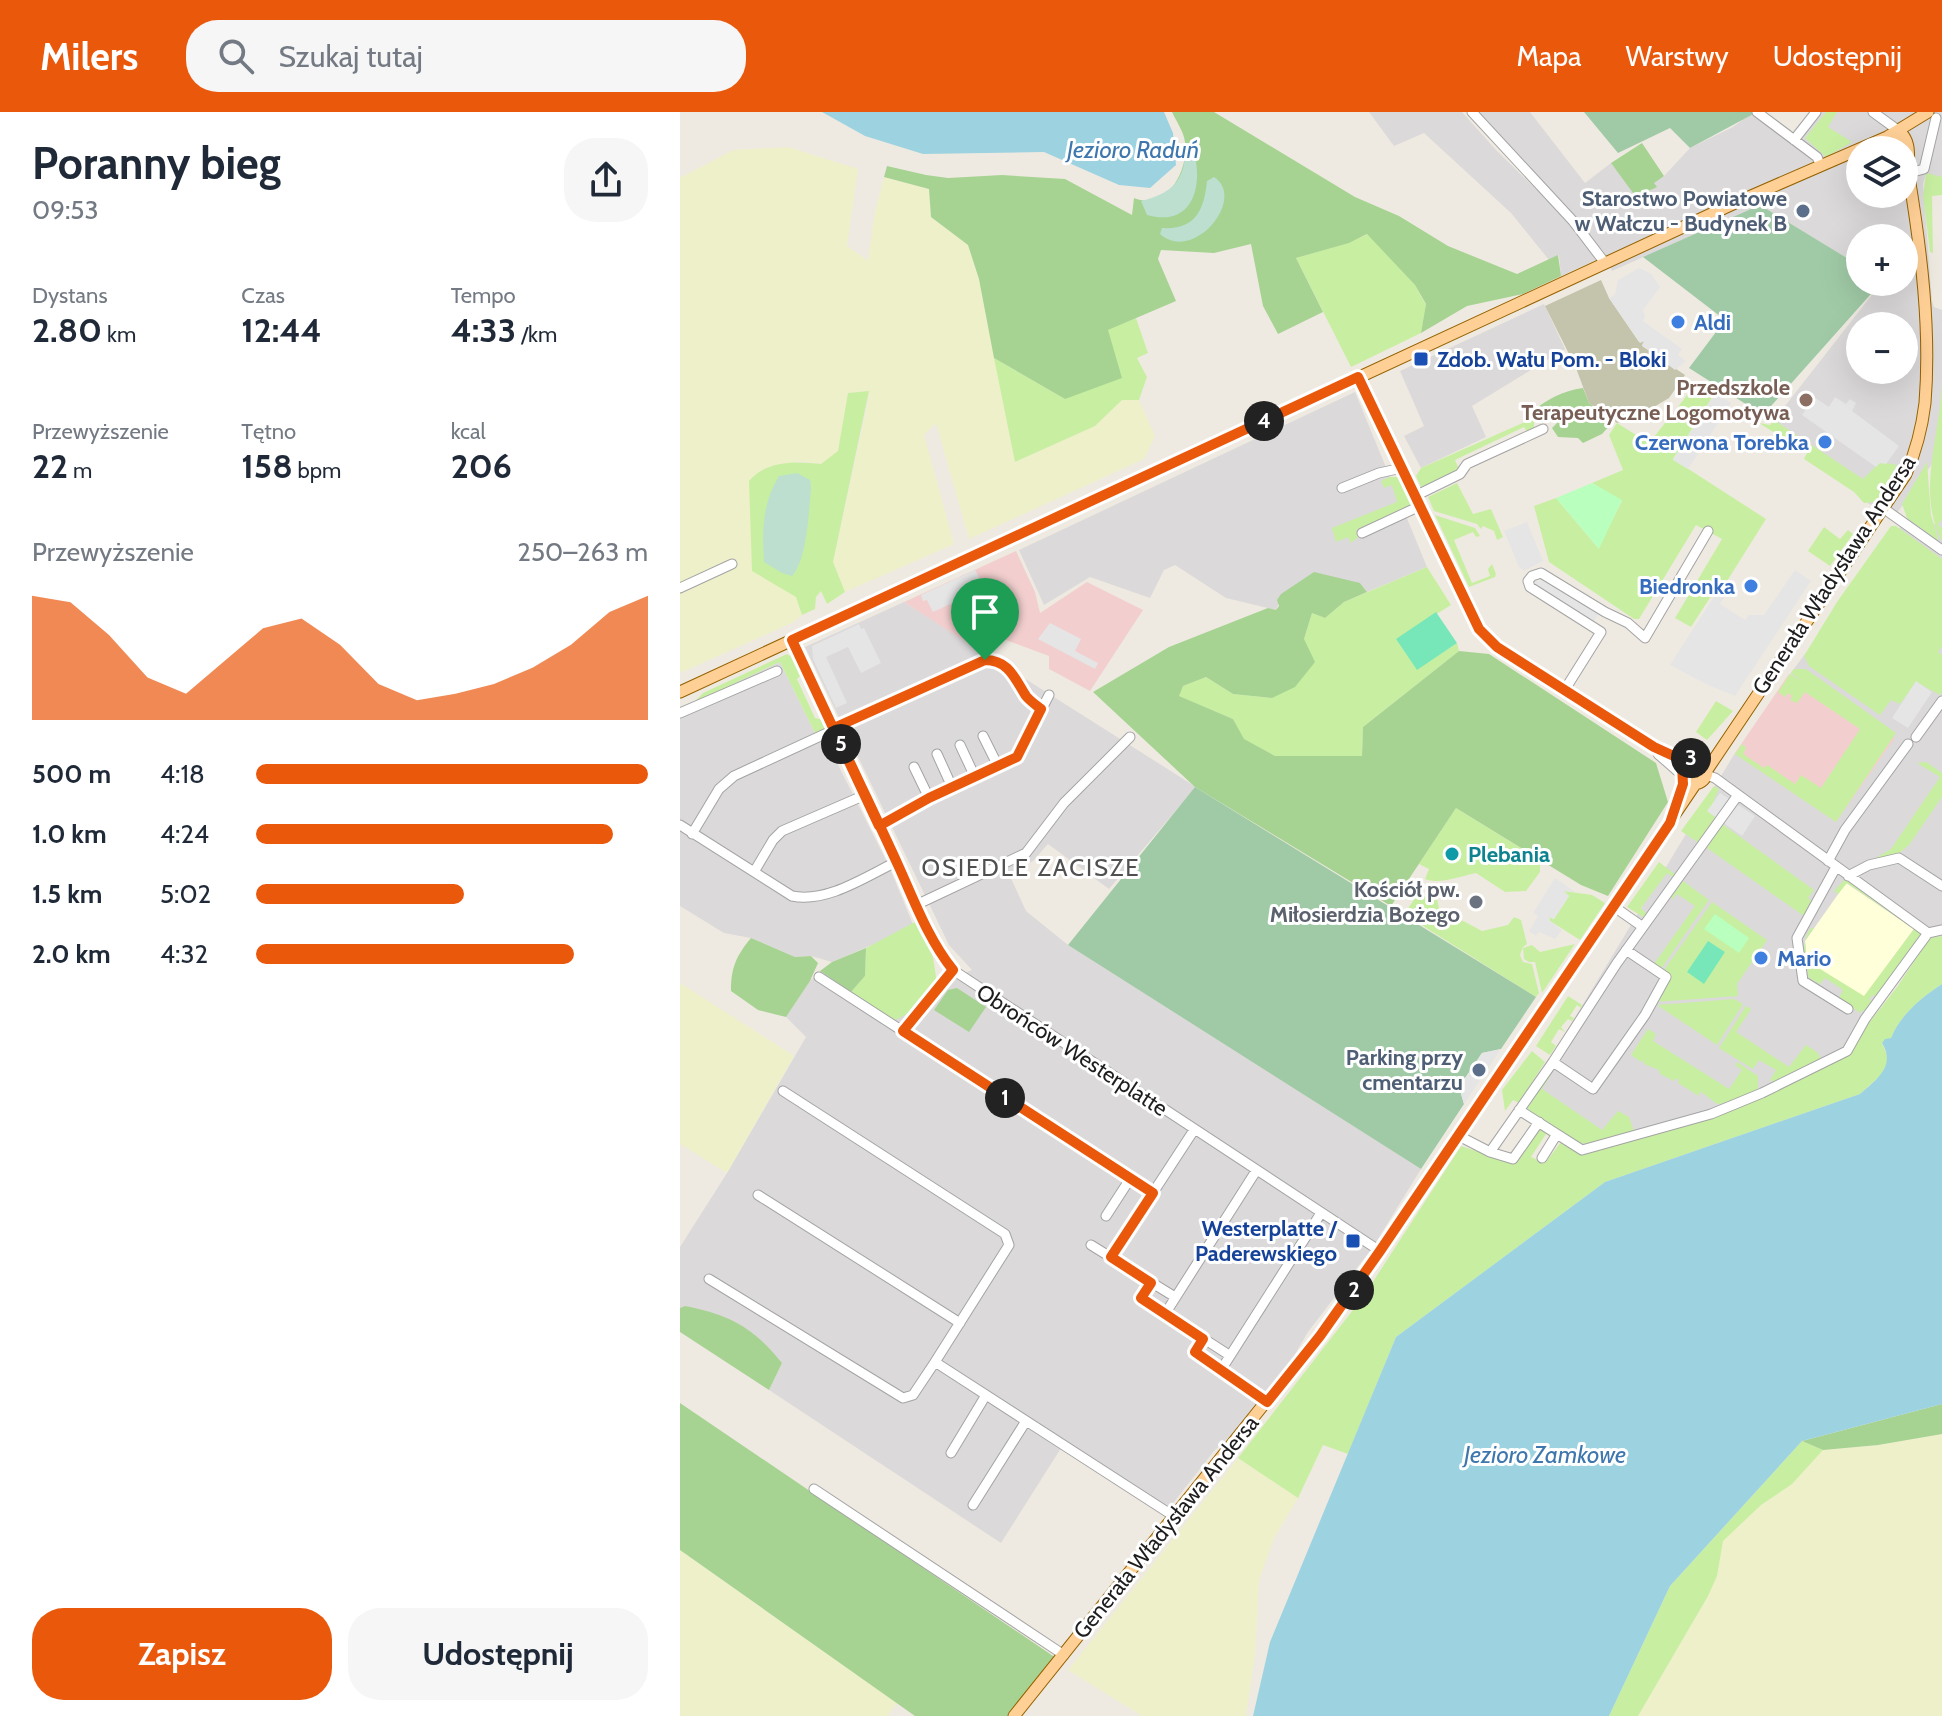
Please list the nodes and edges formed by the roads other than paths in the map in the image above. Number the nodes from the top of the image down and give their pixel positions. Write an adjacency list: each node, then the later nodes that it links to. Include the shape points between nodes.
1 (1472, 112): 13 (street)
2 (1757, 112): 9 (street)
3 (1816, 112): 9 (street)
4 (1873, 112): 6 (street)
5 (1932, 115): 6 (main road); 11 (street, via 1924,169)
6 (1899, 131): 7 (main road); 8 (main road, Generała Władysława Andersa); 10 (main road)
7 (1899, 136)
8 (1905, 136)
9 (1794, 140): 10 (street)
10 (1821, 166): 13 (main road)
11 (1918, 169)
12 (1914, 208): 20 (main road, Generała Władysława Andersa, via 1925,320 1924,406 1915,452)
13 (1605, 263): 14 (main road)
14 (1358, 377): 16 (street); 28 (main road)
15 (1543, 429): 18 (street, via 1467,464 1460,474)
16 (1402, 468): 17 (street); 18 (street)
17 (1342, 488)
18 (1415, 496): 19 (street)
19 (1420, 506): 22 (street); 30 (street, via 1479,629)
20 (1883, 508): 23 (street); 37 (main road, Generała Władysława Andersa)
21 (1708, 531): 26 (street, via 1645,638)
22 (1362, 533)
23 (1942, 550)
24 (732, 564): 25 (street)
25 (680, 588)
26 (1612, 616): 27 (street); 27 (street, via 1541,573 1528,581)
27 (1601, 632): 30 (street)
28 (792, 640): 31 (main road); 36 (street, Obrońców Westerplatte)
29 (777, 671): 35 (street)
30 (1564, 691): 40 (street)
31 (680, 692)
32 (1049, 695): 34 (street)
33 (1942, 701): 59 (street, via 1845,830)
34 (1041, 709): 36 (street, via 1027,697 1016,675 985,660); 44 (street, via 1017,757)
35 (680, 713)
36 (834, 728): 51 (street, Obrońców Westerplatte); 57 (street, via 726,781)
37 (1730, 732): 43 (main road, Generała Władysława Andersa); 46 (main road, Generała Władysława Andersa)
38 (983, 736): 44 (street)
39 (1130, 737): 63 (street, via 1064,803 1026,853)
40 (1636, 737): 43 (street, via 1673,756); 47 (street)
41 (960, 745): 48 (street)
42 (937, 754): 50 (street)
43 (1695, 758): 46 (main road, via 1704,762); 47 (main road, via 1683,764)
44 (998, 766): 48 (street)
45 (914, 767): 53 (street)
46 (1707, 772): 49 (main road); 52 (street)
47 (1682, 776): 49 (main road); 54 (main road, Generała Władysława Andersa)
48 (975, 777): 50 (street)
49 (1696, 783): 54 (main road, Generała Władysława Andersa)
50 (952, 787): 53 (street)
51 (865, 795): 56 (street, Obrońców Westerplatte); 60 (street, via 782,831)
52 (1738, 795): 59 (street); 65 (street)
53 (929, 798): 56 (street)
54 (1670, 823): 64 (main road, Generała Władysława Andersa)
55 (680, 825): 57 (street)
56 (879, 826): 58 (street, Obrońców Westerplatte)
57 (692, 834): 60 (street)
58 (896, 862): 60 (street, via 815,898 792,896); 63 (street, Obrońców Westerplatte)
59 (1832, 864): 61 (street); 71 (street, via 1797,938 1803,981)
60 (754, 872)
61 (1848, 876): 62 (street, via 1899,858); 67 (street)
62 (1942, 886)
63 (916, 905): 69 (street, Obrońców Westerplatte)
64 (1613, 906): 65 (street); 79 (main road, Generała Władysława Andersa)
65 (1643, 927): 68 (street)
66 (1942, 930): 67 (street)
67 (1928, 933): 78 (street, via 1862,1017 1847,1051 1711,1114 1582,1150)
68 (1626, 950): 73 (street); 73 (street, via 1666,977 1645,1015 1593,1089)
69 (953, 970): 72 (street); 77 (street, Obrońców Westerplatte)
70 (819, 977): 72 (street)
71 (1848, 1009)
72 (903, 1031): 83 (street)
73 (1553, 1062): 75 (street)
74 (783, 1091): 95 (street, via 1005,1234 1009,1245)
75 (1519, 1110): 76 (street); 80 (street)
76 (1539, 1122): 78 (street); 80 (street, via 1513,1159)
77 (1194, 1130): 82 (street, Obrońców Westerplatte); 84 (street)
78 (1557, 1134): 81 (street)
79 (1457, 1135): 80 (street); 89 (main road, Generała Władysława Andersa)
80 (1490, 1152)
81 (1542, 1158)
82 (1256, 1171): 86 (street, Obrońców Westerplatte); 93 (street)
83 (1130, 1179): 84 (street); 87 (street)
84 (1153, 1193): 90 (street)
85 (758, 1195): 95 (street)
86 (1321, 1213): 89 (street, Obrońców Westerplatte); 97 (street)
87 (1106, 1216)
88 (1091, 1245): 90 (street)
89 (1380, 1251): 101 (main road, Generała Władysława Andersa)
90 (1111, 1257): 92 (street)
91 (709, 1279): 98 (street, via 903,1398 913,1395)
92 (1151, 1283): 93 (street); 94 (street, via 1141,1298)
93 (1175, 1297): 94 (street)
94 (1165, 1314): 96 (street)
95 (960, 1323): 98 (street)
96 (1203, 1339): 97 (street); 99 (street, via 1195,1352)
97 (1229, 1355): 99 (street)
98 (935, 1362): 100 (street)
99 (1221, 1370): 101 (street)
100 (986, 1395): 102 (street); 103 (street)
101 (1267, 1402): 106 (main road, Generała Władysława Andersa)
102 (1026, 1421): 105 (street); 106 (street)
103 (951, 1453)
104 (814, 1489): 107 (street)
105 (973, 1505)
106 (1175, 1517): 107 (main road, Generała Władysława Andersa)
107 (1064, 1655): 108 (main road, Generała Władysława Andersa)
108 (1014, 1716)

